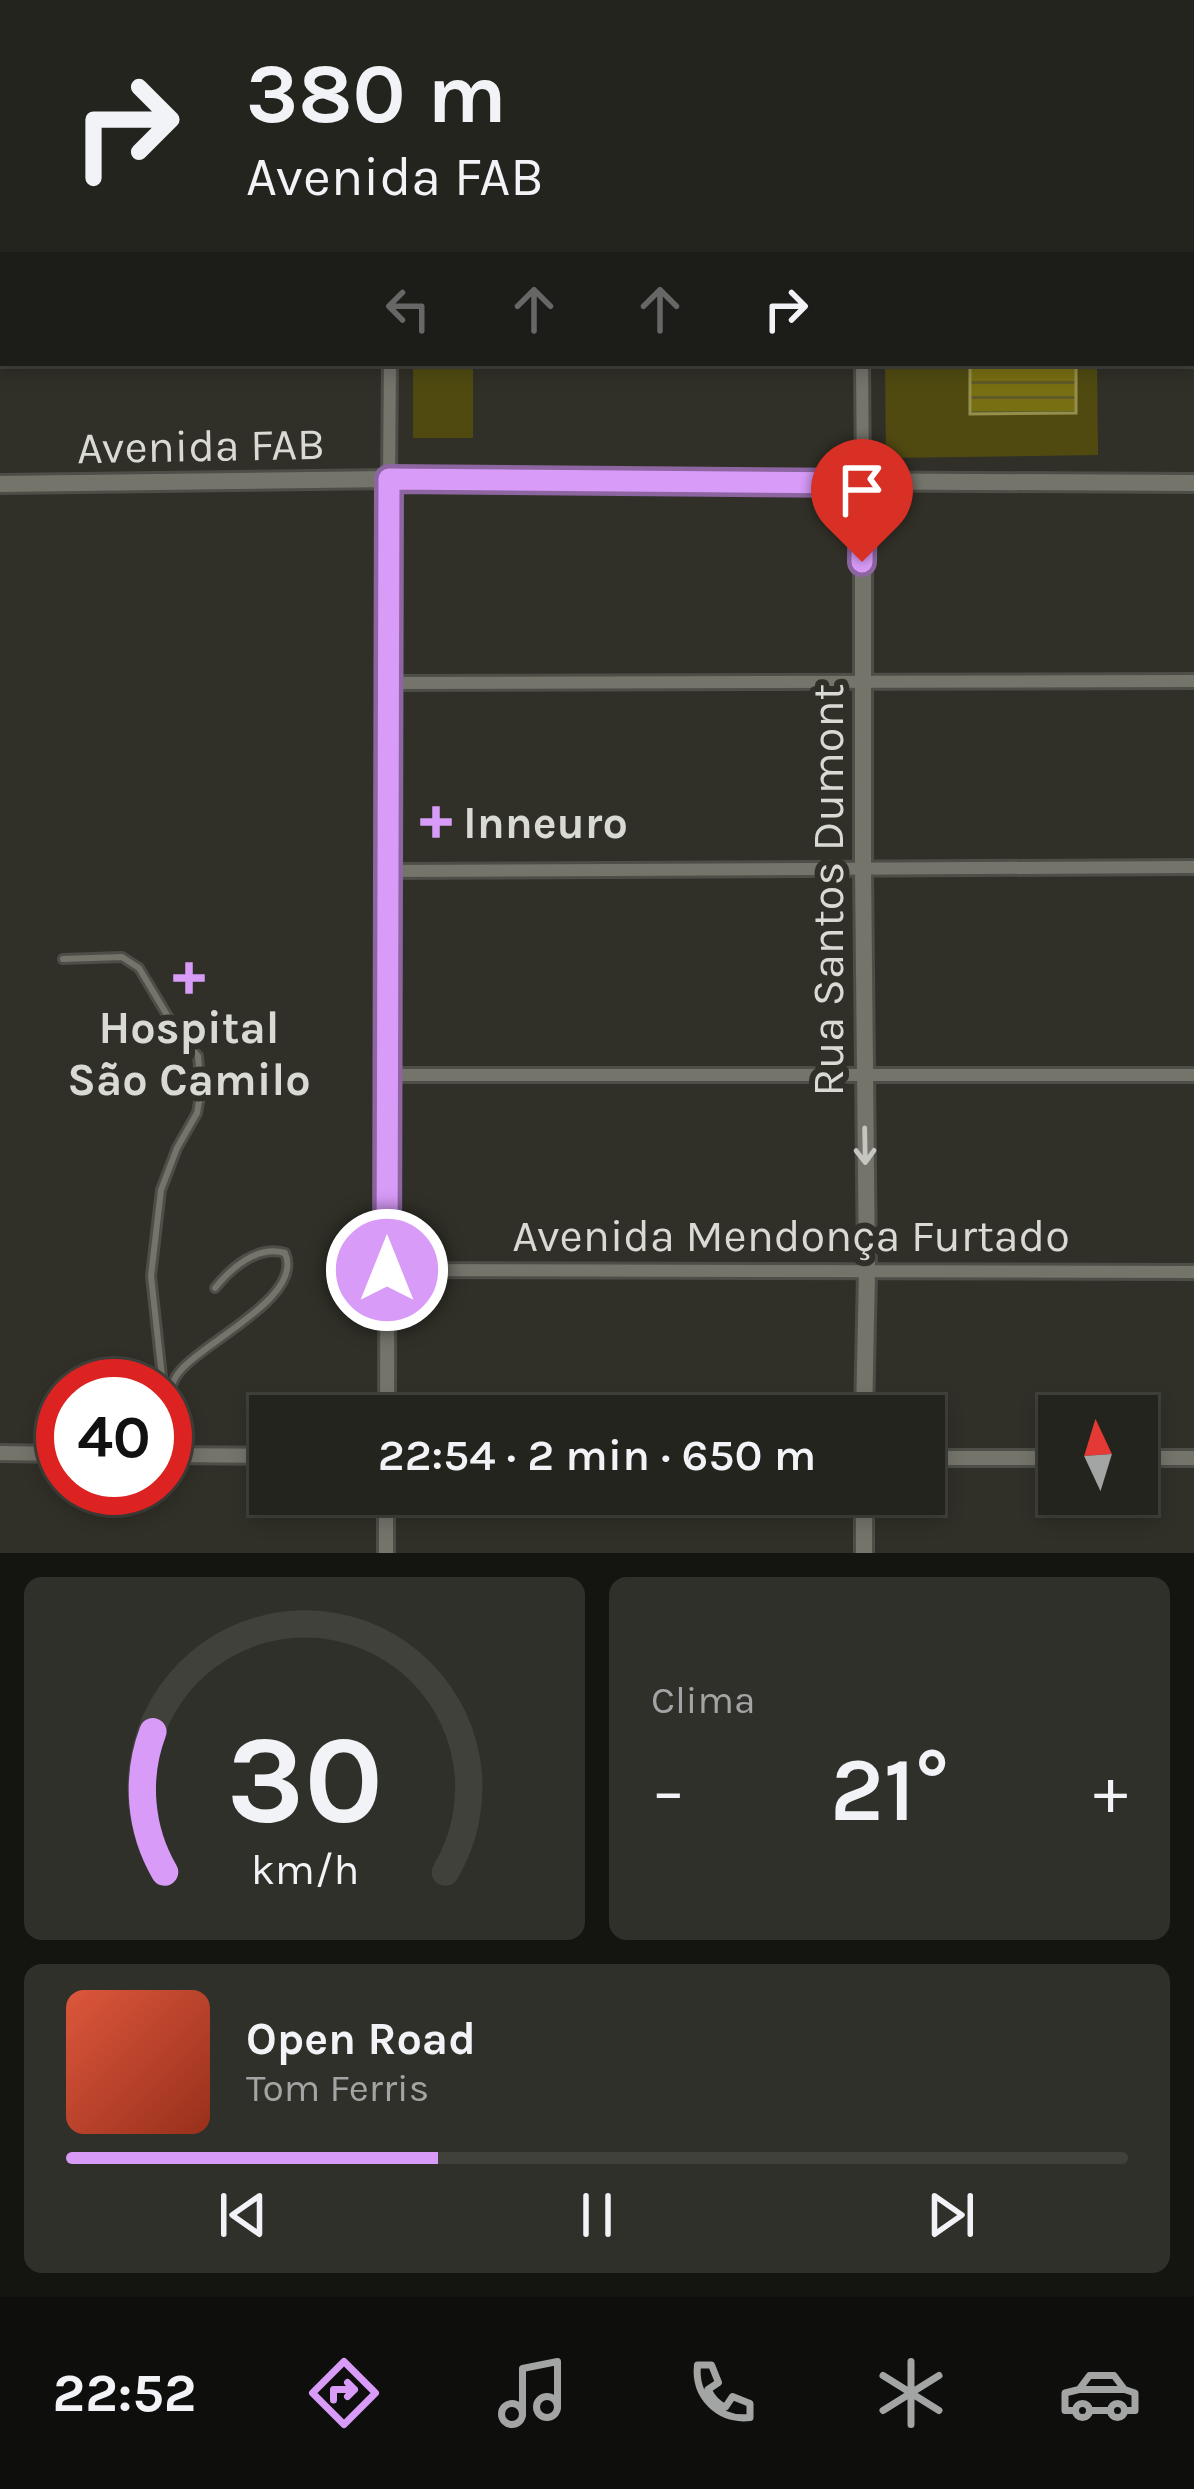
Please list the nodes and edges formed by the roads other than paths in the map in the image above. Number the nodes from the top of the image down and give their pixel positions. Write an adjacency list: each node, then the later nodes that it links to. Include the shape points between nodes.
1 (390, 366): 3 (street)
2 (862, 366): 4 (street, Rua Santos Dumont)
3 (389, 479): 4 (main road, Avenida FAB); 6 (main road, Avenida FAB); 9 (street)
4 (863, 483): 5 (main road, Avenida FAB); 7 (main road, Rua Santos Dumont)
5 (1194, 483)
6 (0, 484)
7 (862, 681): 8 (street); 9 (street); 11 (main road, Rua Santos Dumont)
8 (1194, 681)
9 (389, 683): 12 (street)
10 (1194, 867): 11 (street)
11 (862, 868): 12 (street); 15 (main road, Rua Santos Dumont)
12 (388, 871): 14 (street)
13 (63, 958): 21 (lane, via 122,958 139,968 197,1056 201,1090 161,1190 151,1276)
14 (388, 1075): 15 (street); 17 (street)
15 (864, 1075): 16 (street); 19 (main road, Rua Santos Dumont, one-way to 19)
16 (1194, 1075)
17 (387, 1270): 19 (street, Avenida Mendonça Furtado); 23 (street)
18 (1194, 1272): 19 (street, Avenida Mendonça Furtado)
19 (867, 1273): 24 (main road, Rua Santos Dumont)
20 (215, 1288): 22 (lane, via 260,1253 284,1252 289,1263 279,1288)
21 (162, 1359)
22 (192, 1363)
23 (387, 1395)
24 (864, 1395)
25 (0, 1454): 26 (street)
26 (36, 1454)
27 (192, 1455): 28 (street)
28 (249, 1456)
29 (945, 1458): 30 (street)
30 (1038, 1458)
31 (1158, 1458): 32 (street)
32 (1194, 1458)
33 (386, 1515): 35 (street)
34 (864, 1515): 36 (main road)
35 (386, 1553)
36 (864, 1553)

